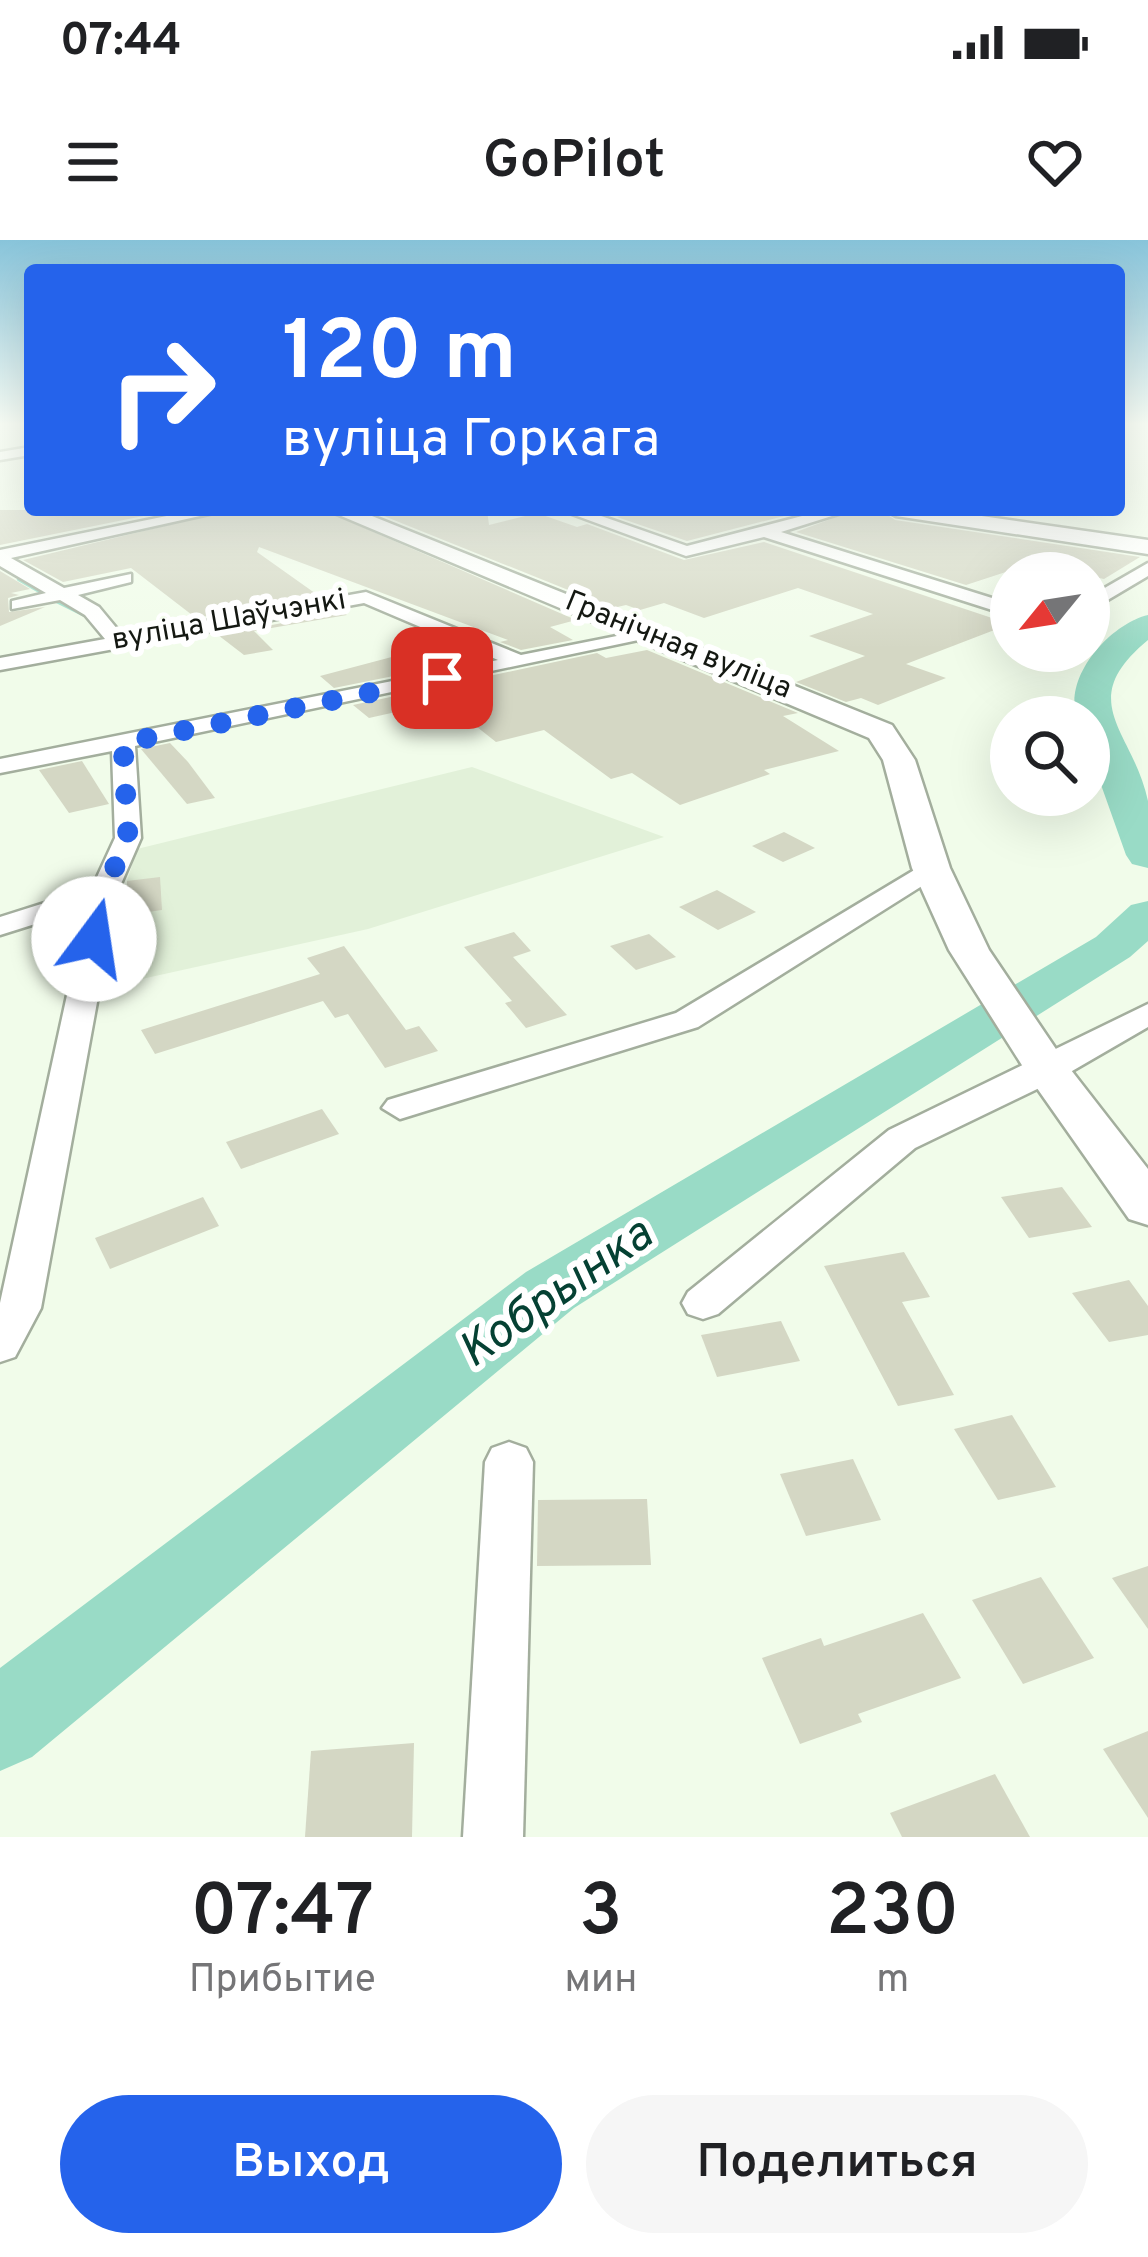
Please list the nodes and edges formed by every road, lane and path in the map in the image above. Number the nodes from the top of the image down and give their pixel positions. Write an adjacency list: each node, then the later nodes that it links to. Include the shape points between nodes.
1 (191, 516): 8 (street)
2 (353, 516): 15 (main road, Гранічная вуліца)
3 (586, 516): 6 (street, via 686,551)
4 (821, 516): 6 (street)
5 (937, 516): 7 (main road)
6 (764, 532): 13 (street)
7 (1148, 547)
8 (0, 557): 12 (street)
9 (1148, 568): 11 (street)
10 (125, 578): 12 (street)
11 (1110, 592)
12 (60, 594): 14 (street); 16 (street, via 92,611)
13 (990, 603)
14 (19, 605)
15 (652, 634): 17 (street); 21 (main road, Гранічная вуліца, via 881,732 908,781)
16 (118, 642): 17 (street, вуліца Шаўчэнкі, via 366,597); 18 (street, вуліца Шаўчэнкі)
17 (520, 662): 19 (street)
18 (0, 664)
19 (123, 743): 20 (street); 22 (street, via 128,838)
20 (0, 766)
21 (932, 868): 25 (main road, Гранічная вуліца, via 993,992); 26 (street, via 688,1020)
22 (103, 893): 23 (street); 29 (street)
23 (0, 926)
24 (1148, 1014): 25 (street)
25 (1048, 1071): 27 (main road, Гранічная вуліца); 28 (street, via 902,1139)
26 (400, 1108)
27 (1148, 1206)
28 (703, 1304)
29 (10, 1326)
30 (509, 1462): 31 (street)
31 (493, 1837)

